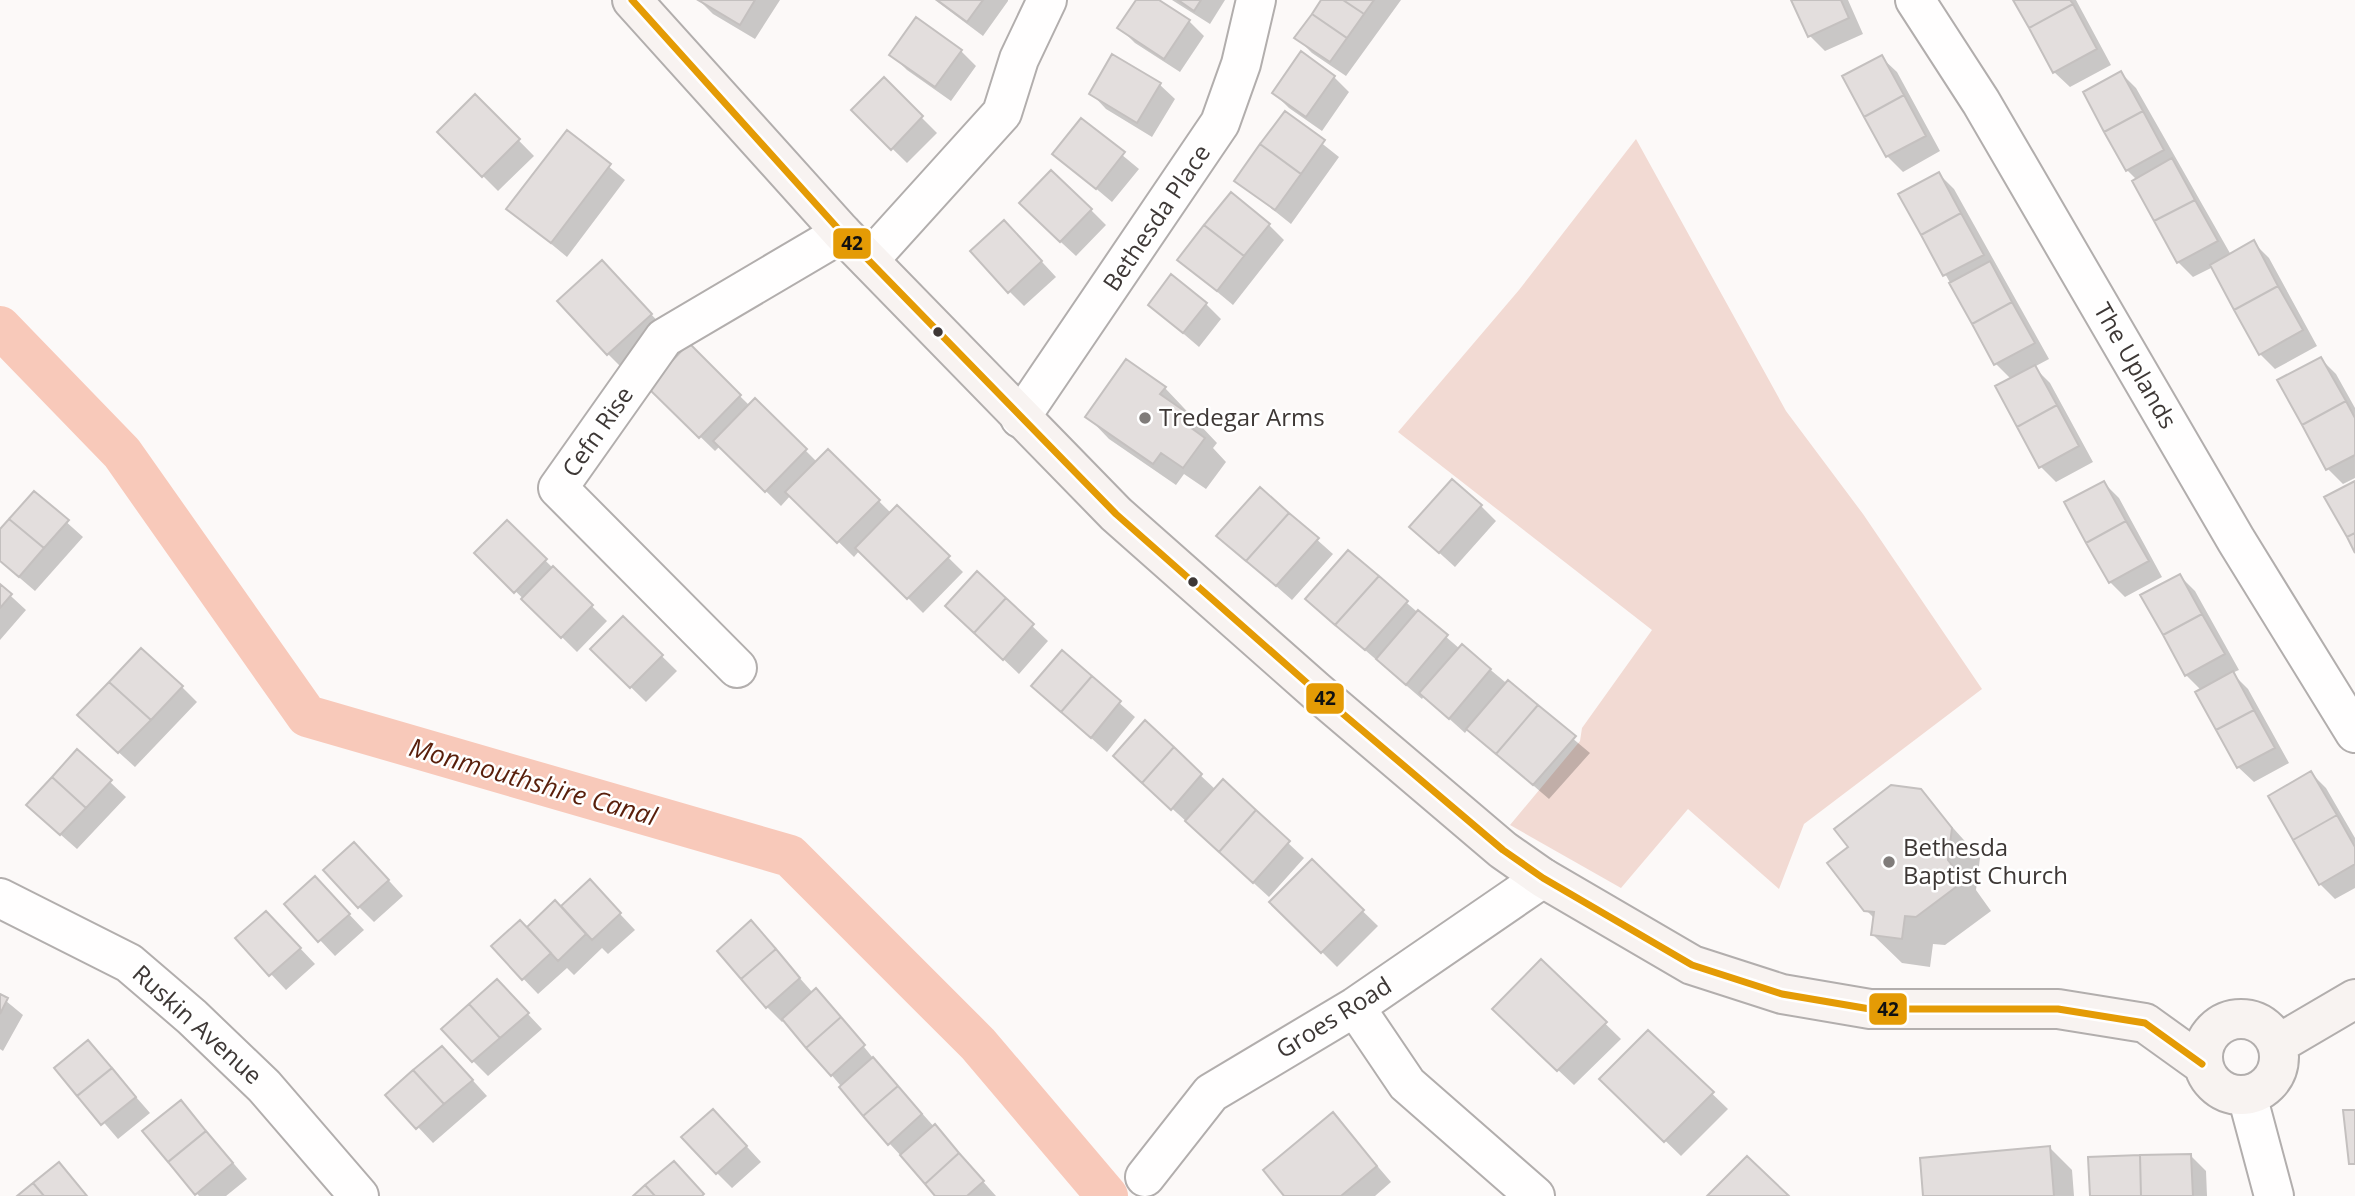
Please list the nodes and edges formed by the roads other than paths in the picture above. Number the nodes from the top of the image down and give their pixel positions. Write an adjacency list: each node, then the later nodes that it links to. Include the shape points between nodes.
1 (632, 0): 5 (main road)
2 (1047, 0): 6 (street, via 1019,59 1002,114)
3 (1256, 0): 7 (street, Bethesda Place, via 1241,64 1220,123)
4 (1915, 0): 9 (street, The Uplands, via 1981,102 2236,540)
5 (842, 233): 6 (main road); 8 (street, Cefn Rise, via 664,338 558,488)
6 (869, 260): 7 (main road)
7 (1020, 418): 10 (main road, via 1116,514 1316,691 1503,850)
8 (737, 668)
9 (2355, 733)
10 (1543, 878): 13 (street, Groes Road); 15 (main road, via 1692,965 1782,994 1870,1009 2059,1009 2145,1023)
11 (0, 898): 18 (street, Ruskin Avenue, via 130,963 264,1086)
12 (2355, 999): 14 (main road)
13 (1355, 1007): 17 (street, Groes Road, via 1210,1093); 19 (street, via 1407,1084)
14 (2278, 1044): 15 (main road, via 2265,1026 2235,1018 2208,1035); 16 (main road, via 2272,1081)
15 (2202, 1064): 16 (main road, via 2213,1084 2230,1094)
16 (2247, 1095): 20 (street)
17 (1145, 1177)
18 (359, 1196)
19 (1535, 1196)
20 (2274, 1196)

